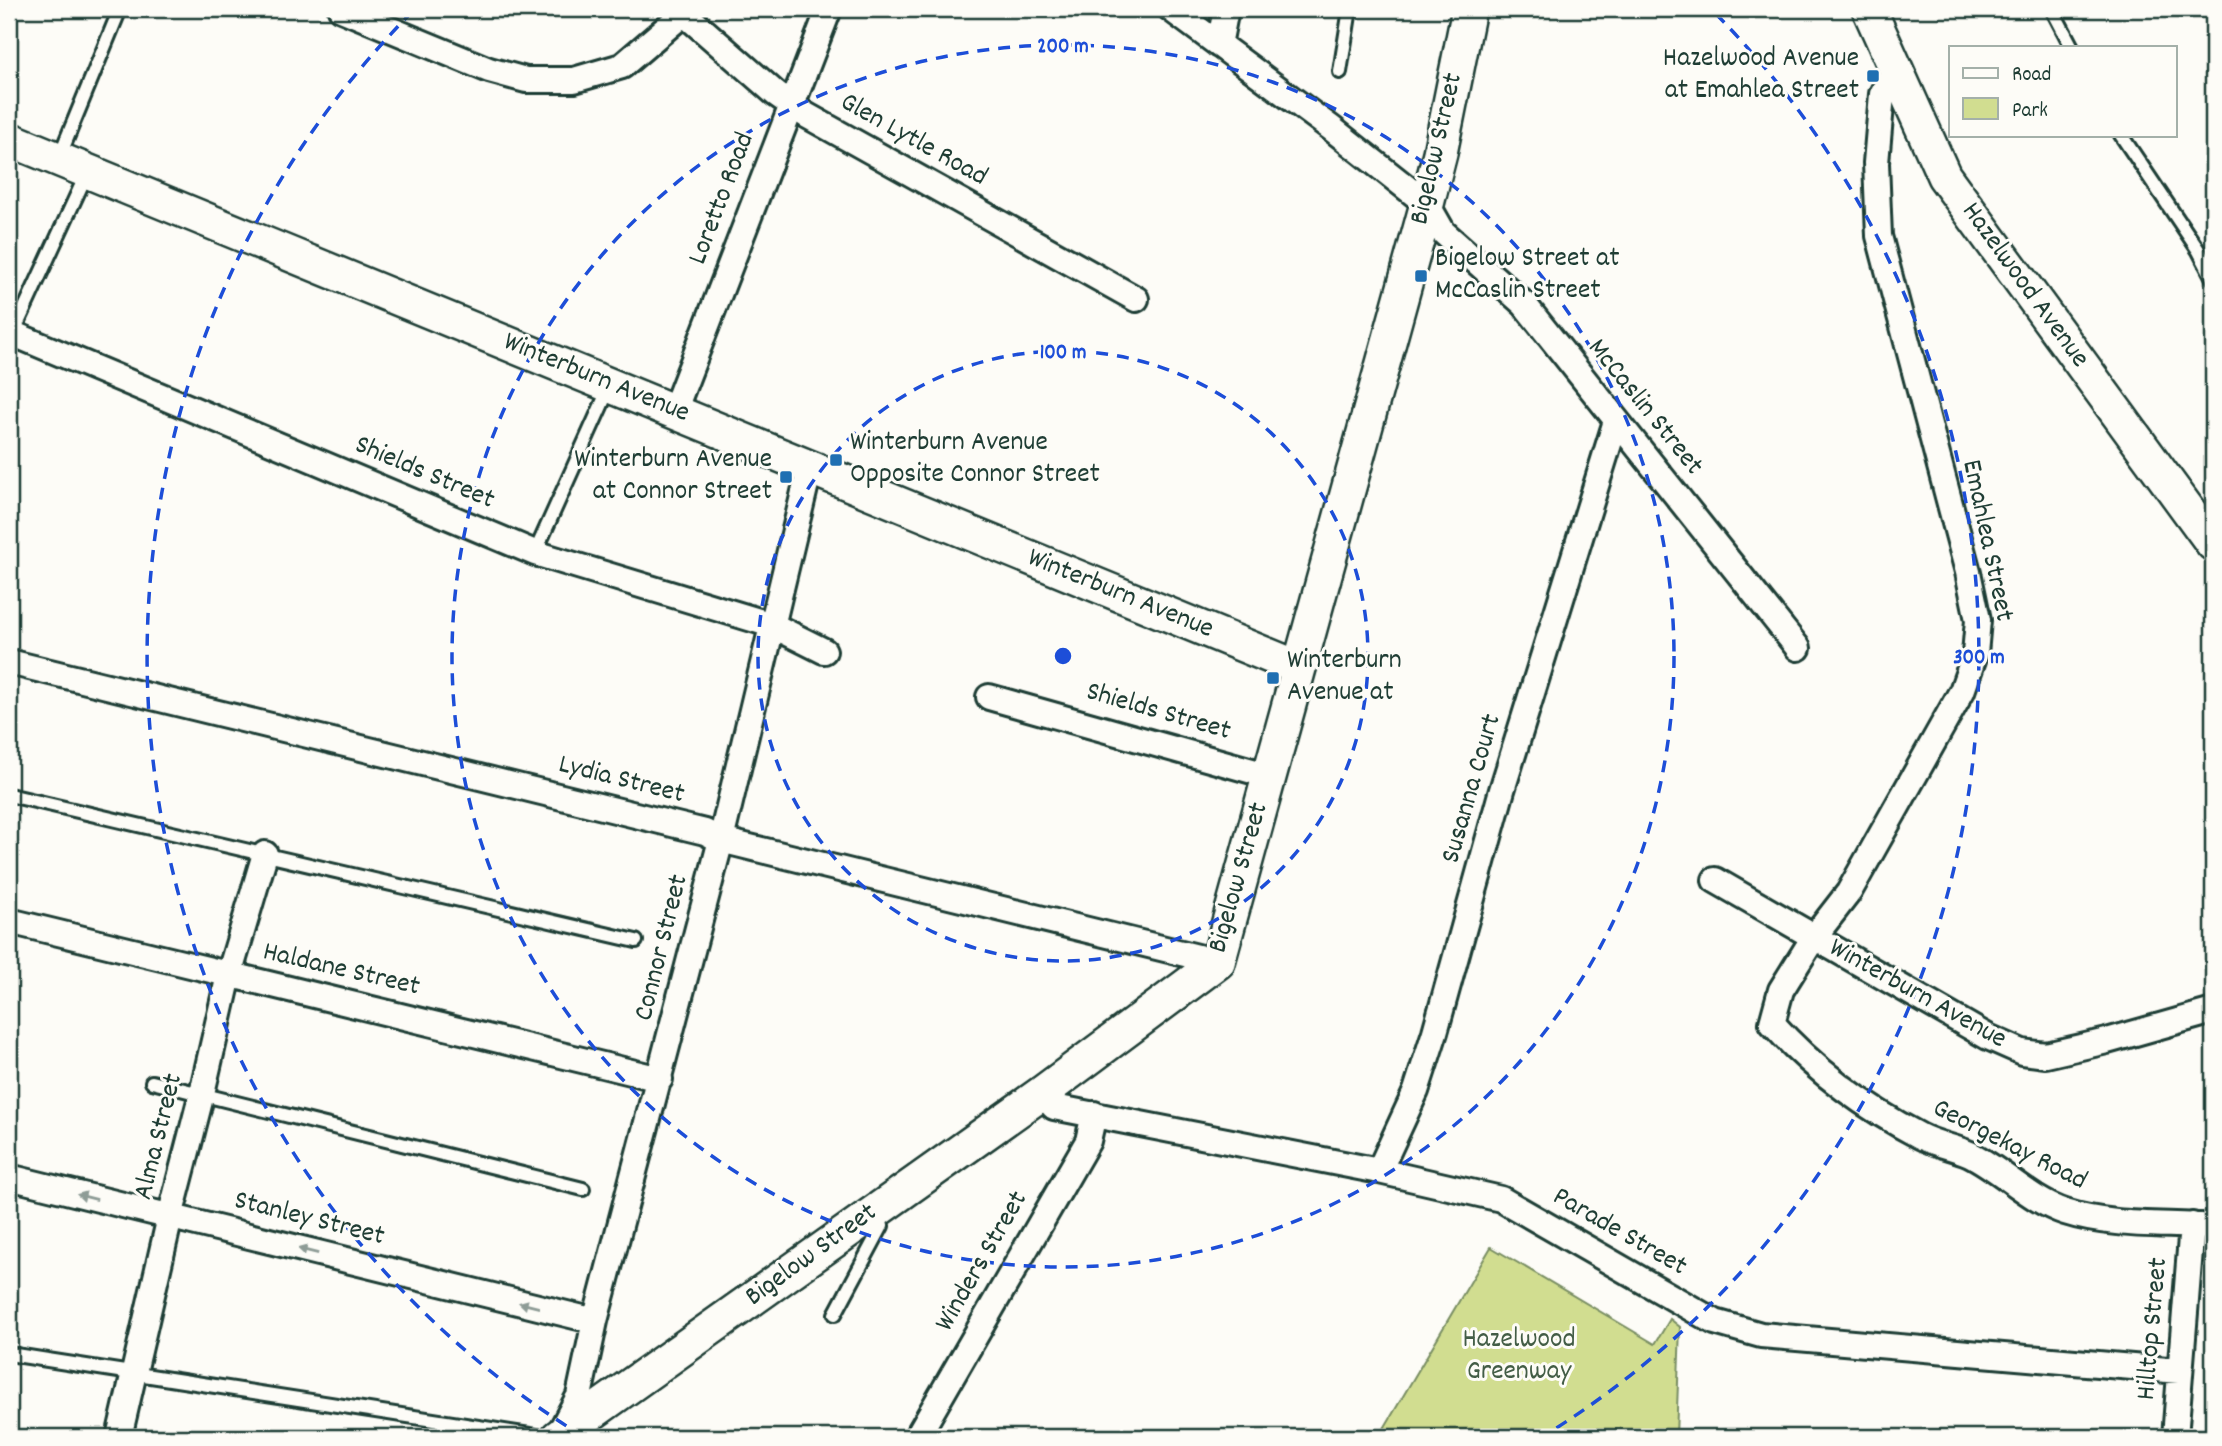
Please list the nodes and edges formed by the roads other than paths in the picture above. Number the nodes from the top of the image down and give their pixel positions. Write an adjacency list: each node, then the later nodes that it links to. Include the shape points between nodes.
1 (120, 9): 18 (lane)
2 (341, 9): 10 (street, via 489,70 526,80 573,80 622,66)
3 (829, 9): 15 (street, Loretto Road)
4 (1171, 9): 11 (street, McCaslin Street)
5 (1226, 9): 11 (street)
6 (1350, 9): 14 (lane)
7 (1469, 9): 19 (street, Bigelow Street)
8 (1869, 9): 13 (street, Hazelwood Avenue)
9 (2052, 9): 12 (lane)
10 (682, 10): 15 (street, Glen Lytle Road)
11 (1219, 44): 19 (street, McCaslin Street)
12 (2071, 46)
13 (1895, 69): 27 (street, Hazelwood Avenue, via 1944,176); 41 (street, Emahlea Street, via 1882,94 1876,163 1879,236 1968,572 1978,620 1975,654 1962,691 1869,856)
14 (1340, 72)
15 (791, 105): 21 (street, Glen Lytle Road); 24 (street, Loretto Road)
16 (2122, 136): 20 (lane)
17 (9, 139): 18 (street, Winterburn Avenue)
18 (73, 166): 22 (lane); 23 (street, Winterburn Avenue)
19 (1427, 204): 25 (street, McCaslin Street, via 1443,232 1524,304); 33 (street, Bigelow Street)
20 (2213, 278)
21 (1136, 299)
22 (10, 337): 28 (street, Shields Street)
23 (610, 386): 24 (street, Winterburn Avenue); 28 (lane)
24 (674, 411): 26 (street, Winterburn Avenue)
25 (1616, 421): 30 (street, McCaslin Street); 52 (street, Susanna Court, via 1502,790 1431,1044 1416,1091)
26 (810, 467): 29 (street, Connor Street); 33 (street, Winterburn Avenue)
27 (2213, 544)
28 (536, 553): 29 (street, Shields Street)
29 (772, 625): 31 (street, Shields Street); 37 (street, Connor Street)
30 (1798, 648)
31 (824, 651)
32 (9, 662): 37 (street, Lydia Street, via 705,832)
33 (1299, 668): 35 (street, Bigelow Street)
34 (989, 697): 35 (street, Shields Street)
35 (1270, 776): 43 (street, Bigelow Street)
36 (9, 795): 38 (lane)
37 (721, 840): 43 (street, Lydia Street); 47 (street, Connor Street)
38 (265, 854): 42 (lane); 44 (street, Alma Street)
39 (1715, 880): 41 (street, Winterburn Avenue)
40 (9, 921): 44 (street, Haldane Street)
41 (1814, 937): 45 (street, Winterburn Avenue, via 1987,1037 2022,1052 2046,1055); 46 (street, Emahlea Street, via 1781,990)
42 (636, 941)
43 (1218, 962): 50 (street, Bigelow Street)
44 (229, 975): 47 (street, Haldane Street); 49 (street, Alma Street)
45 (2213, 1011)
46 (1772, 1023): 57 (street, Georgekay Road, via 1822,1073 1883,1115 1922,1137 1970,1154 2062,1211 2094,1220)
47 (660, 1079): 59 (street, Connor Street)
48 (152, 1082): 49 (lane)
49 (202, 1093): 54 (lane); 56 (street, Alma Street)
50 (1042, 1093): 51 (street, Parade Street, via 1054,1107); 55 (street, Bigelow Street)
51 (1094, 1114): 52 (street, Parade Street); 66 (street, Winders Street, via 1087,1141)
52 (1379, 1171): 61 (street, Parade Street, via 1501,1199 1715,1322 1761,1335)
53 (9, 1177): 56 (street, Stanley Street, one-way to 53)
54 (583, 1189)
55 (877, 1209): 58 (lane, via 882,1226); 65 (street, Bigelow Street)
56 (170, 1217): 59 (street, Stanley Street, one-way to 56); 62 (street, Alma Street)
57 (2203, 1226): 61 (street, Hilltop Street)
58 (835, 1314)
59 (595, 1321): 65 (street, Connor Street, via 579,1396)
60 (9, 1354): 62 (lane)
61 (2179, 1371): 67 (street, Hilltop Street)
62 (135, 1375): 63 (street, Alma Street); 64 (lane)
63 (119, 1437)
64 (543, 1437)
65 (558, 1437)
66 (917, 1437)
67 (2175, 1437)

